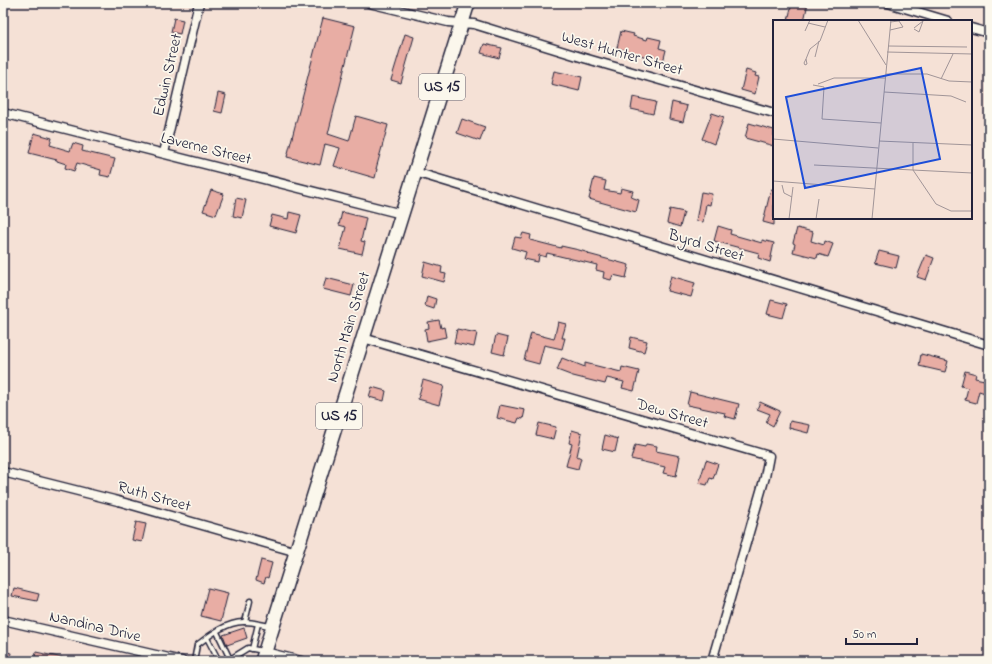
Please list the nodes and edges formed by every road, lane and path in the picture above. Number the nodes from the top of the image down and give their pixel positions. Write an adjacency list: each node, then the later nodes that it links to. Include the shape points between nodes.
1 (200, 3): 11 (street, Edwin Street)
2 (369, 3): 6 (street, West Hunter Street)
3 (468, 3): 6 (main road, North Main Street / US 15)
4 (888, 3): 5 (street)
5 (945, 20)
6 (462, 23): 10 (street, West Hunter Street, via 474,24); 12 (main road, North Main Street / US 15)
7 (972, 28): 8 (street)
8 (989, 33)
9 (3, 113): 11 (street, Laverne Street)
10 (773, 113)
11 (164, 153): 13 (street, Laverne Street)
12 (415, 172): 13 (main road, North Main Street / US 15); 15 (street, Byrd Street)
13 (402, 214): 14 (main road, North Main Street / US 15)
14 (364, 338): 17 (main road, North Main Street / US 15); 33 (street, Dew Street, via 769,456)
15 (989, 345)
16 (3, 472): 17 (street, Ruth Street, via 118,501)
17 (296, 552): 22 (main road, North Main Street / US 15)
18 (250, 601): 20 (lane)
19 (3, 620): 27 (street, Nandina Drive)
20 (244, 622): 21 (lane); 23 (lane)
21 (258, 624): 22 (lane); 25 (lane)
22 (273, 627): 26 (main road, North Main Street / US 15)
23 (217, 632): 24 (lane); 28 (lane)
24 (207, 638): 30 (lane, via 198,645); 31 (lane)
25 (252, 649): 26 (lane); 28 (lane, via 248,648)
26 (264, 656): 32 (street)
27 (156, 658): 29 (street, Nandina Drive)
28 (228, 660)
29 (182, 661)
30 (194, 661)
31 (219, 661)
32 (301, 661)
33 (712, 661)

